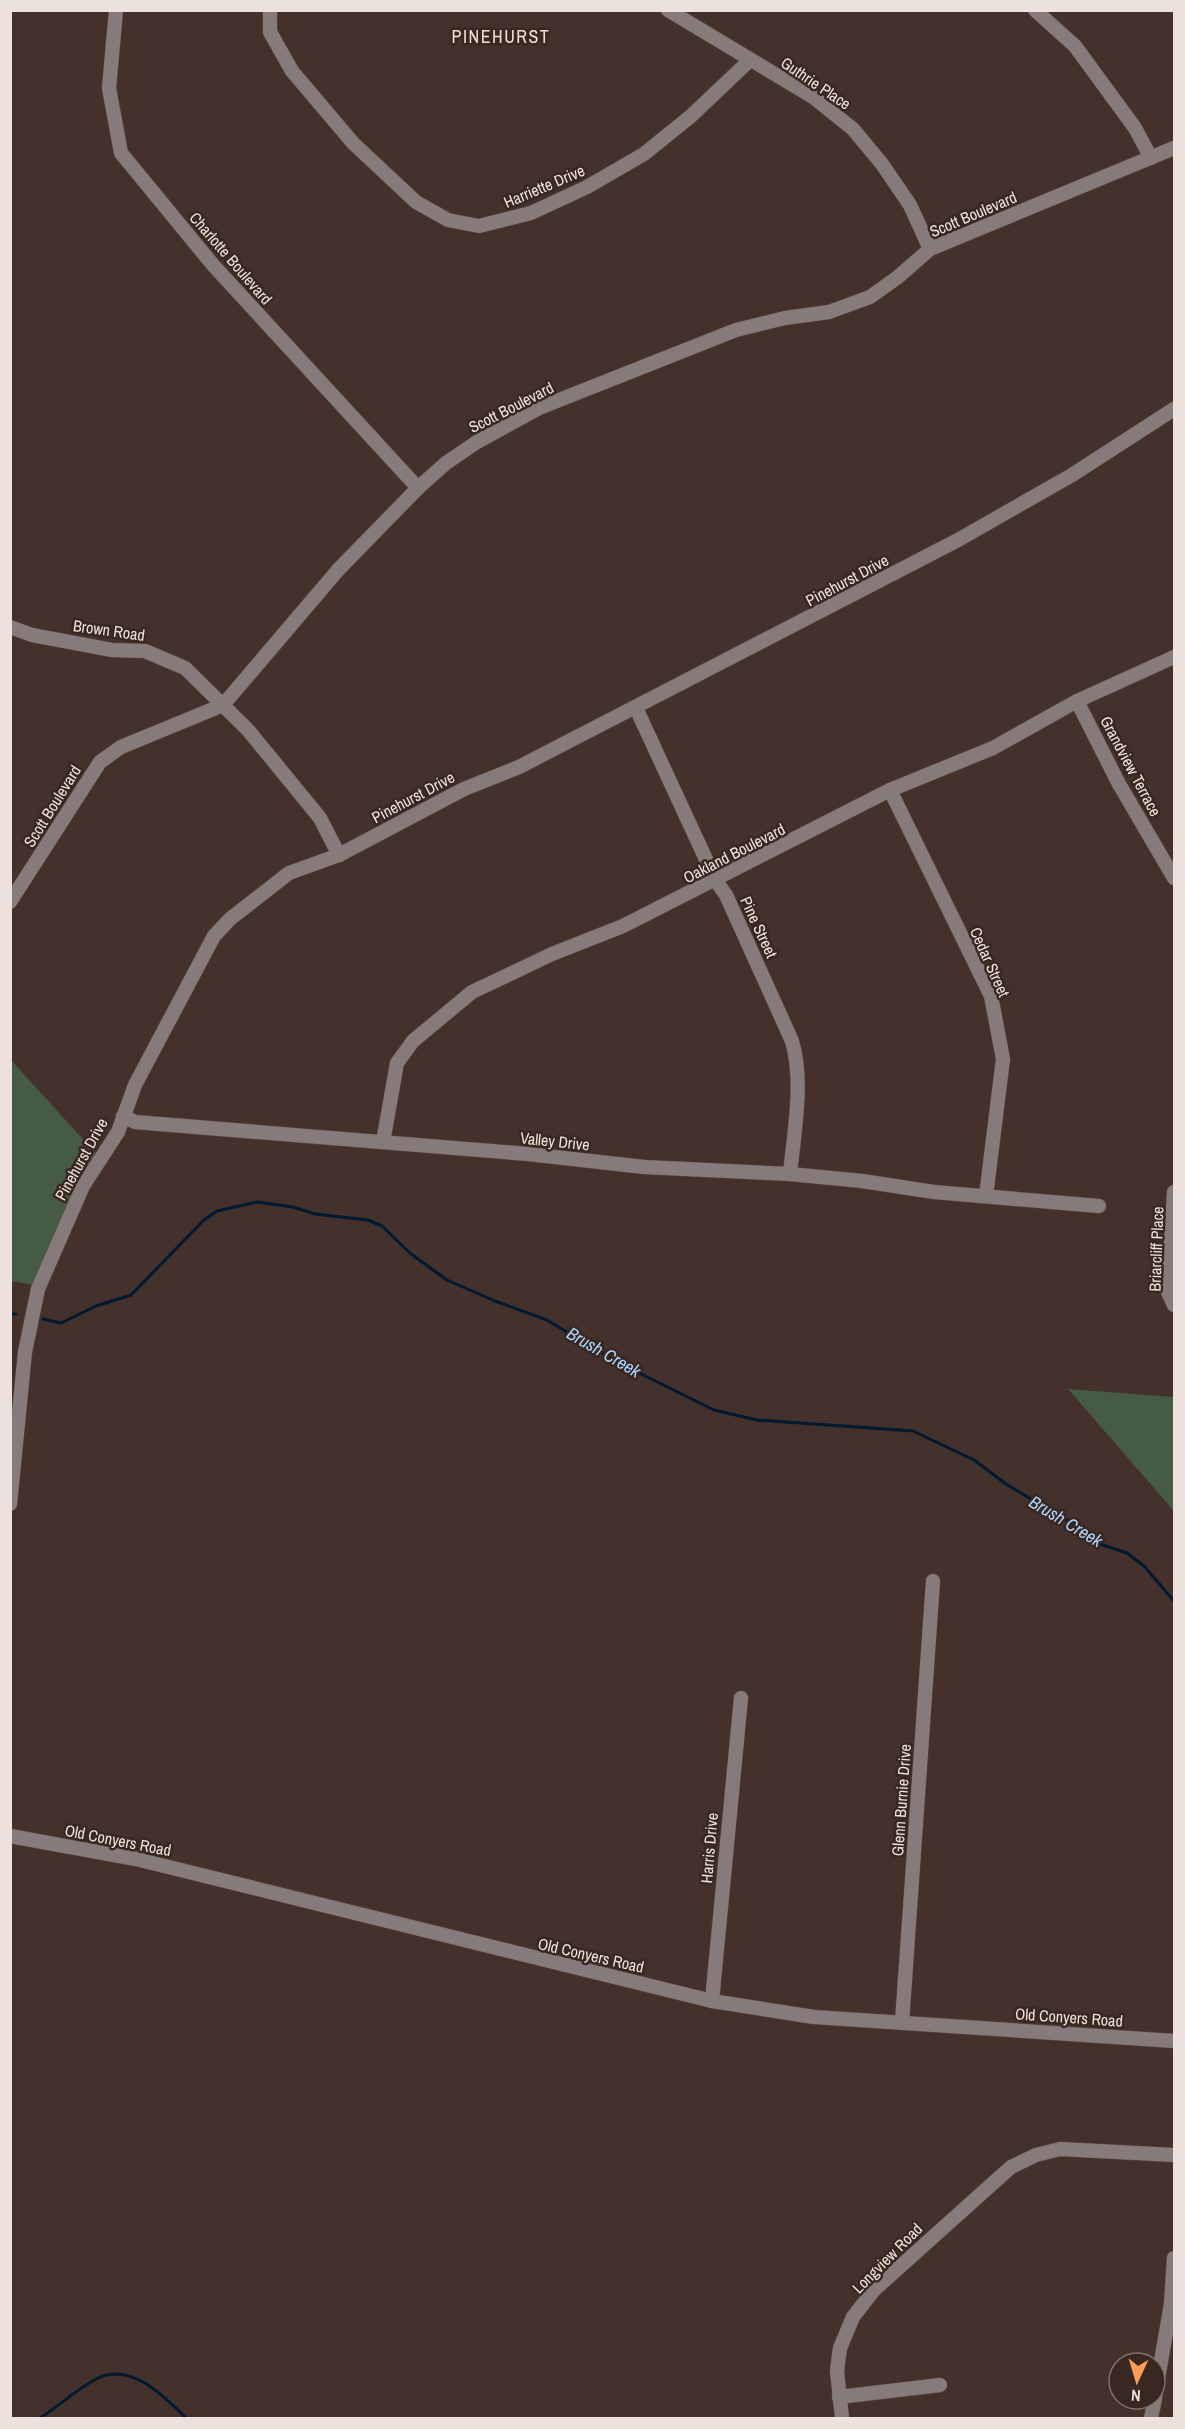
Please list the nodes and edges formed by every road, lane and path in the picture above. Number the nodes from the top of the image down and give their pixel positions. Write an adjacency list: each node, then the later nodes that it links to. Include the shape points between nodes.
1 (116, 10): 10 (street, Charlotte Boulevard, via 109,88 121,153 213,265)
2 (270, 10): 5 (street, Harriette Drive, via 270,32 292,72 353,143 416,202 448,220 479,226 531,213 644,154)
3 (668, 10): 5 (street, Guthrie Place)
4 (1035, 10): 7 (street, via 1075,46 1135,128)
5 (750, 60): 8 (street, Guthrie Place, via 813,97 853,129 910,205)
6 (1174, 148): 7 (street, Scott Boulevard)
7 (1151, 158): 8 (street, Scott Boulevard)
8 (930, 249): 10 (street, Scott Boulevard, via 870,297 829,312 736,330 539,408 477,442)
9 (1174, 409): 15 (street, Pinehurst Drive, via 1072,475 958,540)
10 (418, 488): 14 (street, Scott Boulevard, via 338,570)
11 (10, 627): 14 (street, Brown Road, via 112,650 153,653 185,668)
12 (1174, 657): 13 (street, Oakland Boulevard)
13 (1077, 701): 16 (street, Oakland Boulevard, via 993,748); 18 (street, Grandview Terrace, via 1119,784)
14 (223, 705): 17 (street, Brown Road, via 320,818); 20 (street, Scott Boulevard, via 121,747 99,762)
15 (636, 708): 17 (street, Pinehurst Drive, via 519,767 464,789); 19 (street, Pine Street)
16 (890, 790): 19 (street, Oakland Boulevard); 25 (street, Cedar Street, via 991,996 1003,1059)
17 (339, 855): 21 (street, Pinehurst Drive, via 289,873 214,936 171,1013)
18 (1174, 878)
19 (716, 881): 22 (street, Oakland Boulevard, via 623,926 496,979 444,1013 413,1041 397,1063); 23 (street, Pine Street, via 759,966 796,1055)
20 (10, 902)
21 (123, 1116): 22 (street, Valley Drive, via 135,1122); 28 (street, Pinehurst Drive, via 118,1132 83,1186 38,1289 25,1352)
22 (383, 1142): 23 (street, Valley Drive, via 644,1167)
23 (790, 1174): 25 (street, Valley Drive)
24 (1174, 1192): 27 (street, Briarcliff Place, via 1168,1292)
25 (986, 1196): 26 (street, Valley Drive)
26 (1099, 1206)
27 (1174, 1305)
28 (10, 1504)
29 (933, 1581): 33 (street, Glenn Burnie Drive)
30 (741, 1698): 32 (street, Harris Drive)
31 (10, 1836): 32 (street, Old Conyers Road, via 136,1859)
32 (712, 2001): 33 (street, Old Conyers Road, via 814,2017)
33 (902, 2022): 34 (street, Old Conyers Road)
34 (1174, 2041)
35 (1174, 2155): 40 (street, Longview Road, via 1060,2149 1011,2167 874,2290 853,2317 840,2348)
36 (1174, 2258): 37 (street)
37 (1173, 2304): 38 (street)
38 (1164, 2351)
39 (940, 2385): 40 (street)
40 (839, 2397): 41 (street, Longview Road)
41 (842, 2418)

